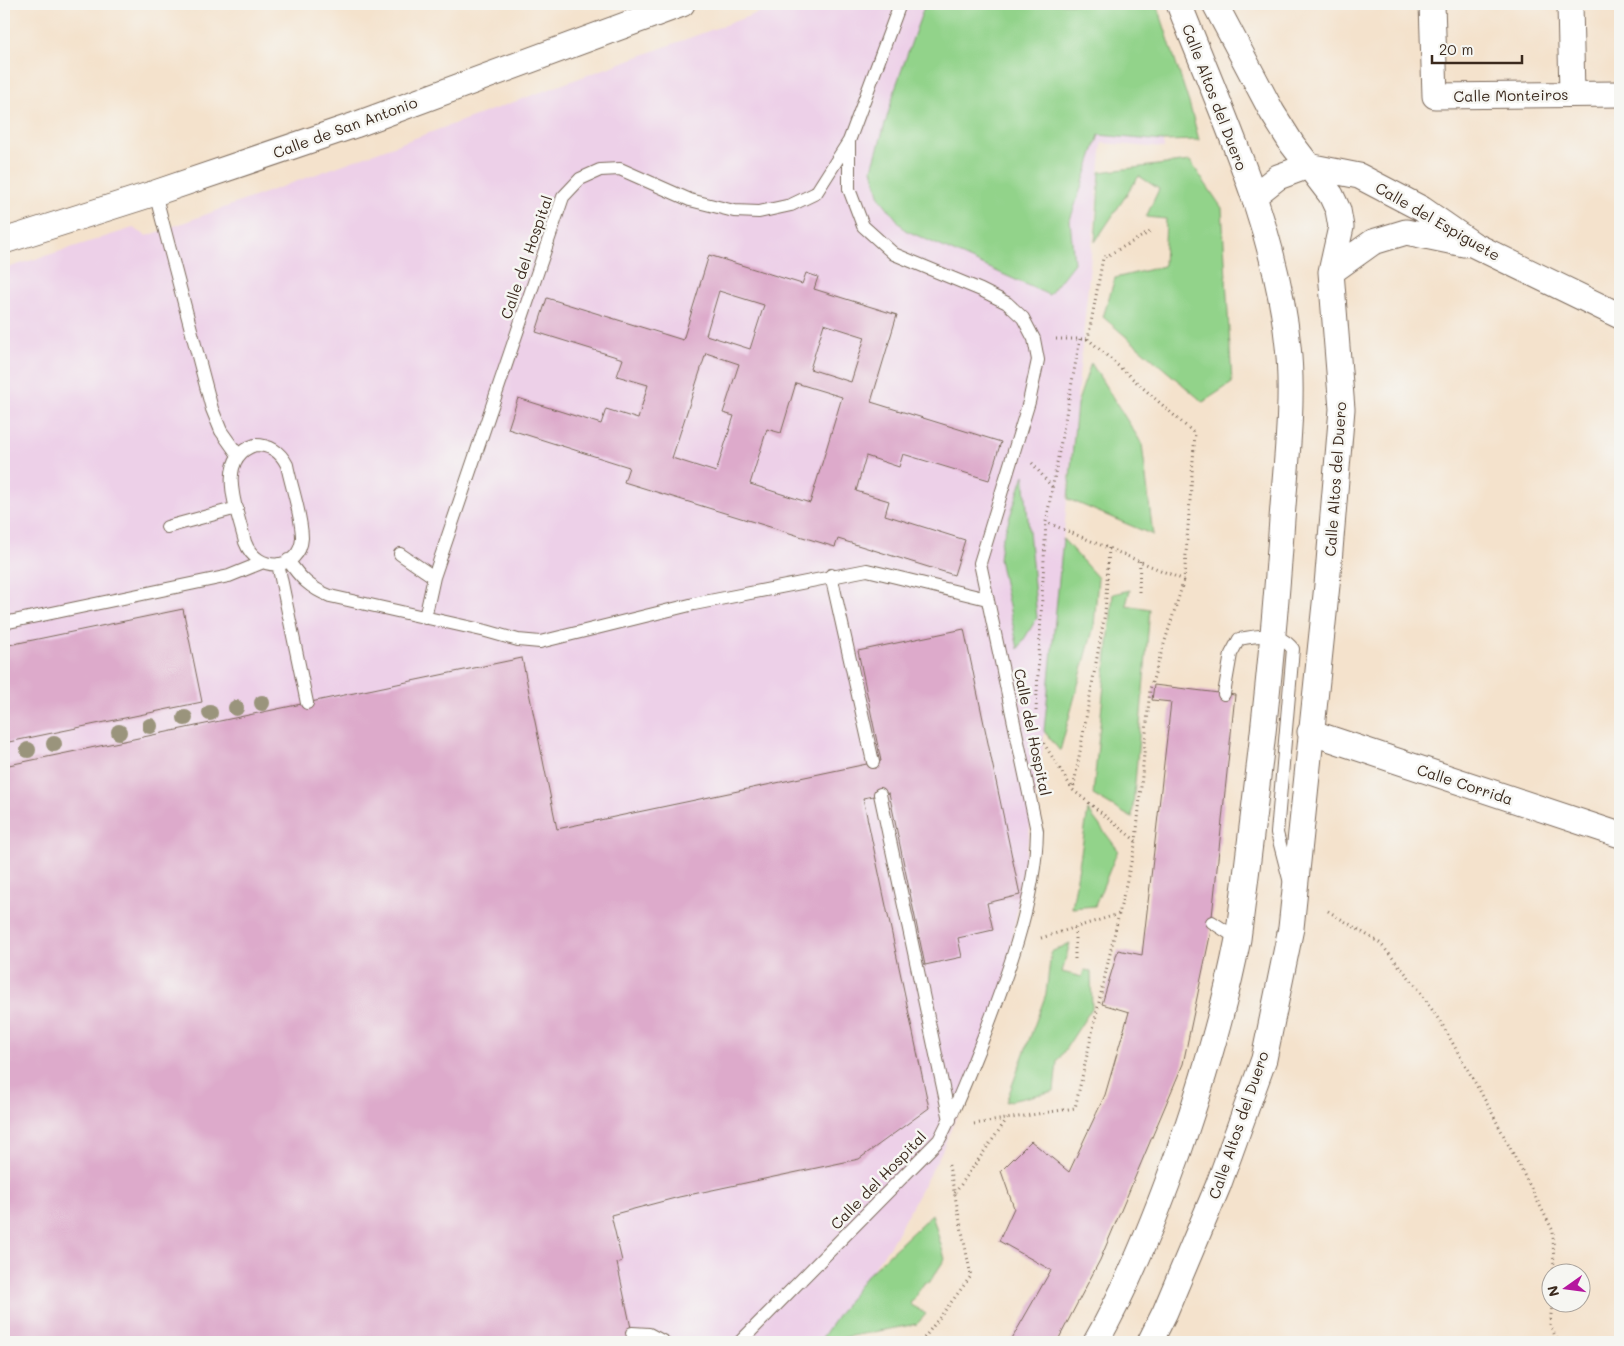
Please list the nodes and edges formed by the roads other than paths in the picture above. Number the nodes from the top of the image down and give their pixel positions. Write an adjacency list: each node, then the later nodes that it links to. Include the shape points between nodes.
1 (682, 4): 11 (street, Calle de San Antonio, via 355,125)
2 (900, 4): 9 (lane, Calle del Hospital)
3 (1179, 4): 12 (street, Calle Altos del Duero)
4 (1215, 4): 10 (street, Calle Altos del Duero, via 1272,112)
5 (1432, 4): 7 (street, Calle Monteiros, via 1435,96)
6 (1570, 4): 7 (street)
7 (1572, 94): 8 (street, Calle Monteiros)
8 (1620, 94)
9 (849, 141): 24 (lane, Calle del Hospital, via 816,193 791,206 759,212 734,210 690,200 620,169 600,170 580,179 562,196); 25 (lane, Calle del Hospital, via 849,189 863,226 894,254 1007,304 1023,318 1034,339 1038,360 1029,402 980,563)
10 (1308, 166): 12 (street, Calle del Espiguete, via 1278,176); 14 (street, Calle del Espiguete, via 1359,176 1422,209); 15 (street, Calle Altos del Duero, via 1331,195 1338,210 1341,227)
11 (155, 193): 13 (street, Calle de San Antonio); 17 (lane, via 212,409 221,431)
12 (1254, 196): 28 (street, Calle Altos del Duero, via 1277,279 1288,347 1288,427)
13 (4, 241)
14 (1474, 246): 15 (street, via 1406,232 1373,242); 16 (street, Calle del Espiguete)
15 (1332, 272): 31 (street, Calle Altos del Duero, via 1342,409)
16 (1620, 316)
17 (238, 455): 18 (lane, via 231,476); 21 (lane, via 248,447 263,445 277,451 287,465 302,539 300,547)
18 (237, 508): 19 (lane); 22 (lane, via 248,550)
19 (167, 527)
20 (400, 554): 24 (lane)
21 (283, 562): 22 (lane); 26 (lane, via 313,589 330,596); 30 (lane)
22 (261, 563): 27 (lane, via 229,576)
23 (831, 575): 25 (lane, via 867,570); 26 (lane, via 540,642 518,640); 32 (lane)
24 (434, 577): 26 (lane, Calle del Hospital)
25 (987, 600): 38 (lane, Calle del Hospital, via 1037,831 1037,852 1022,922 999,996)
26 (425, 618)
27 (4, 623)
28 (1273, 636): 29 (lane, via 1259,634 1239,639 1231,654); 35 (lane, Calle Altos del Duero, via 1287,641 1294,649 1277,833); 37 (street, Calle Altos del Duero)
29 (1224, 694)
30 (307, 703)
31 (1310, 732): 34 (street, Calle Corrida); 35 (street, Calle Altos del Duero)
32 (873, 762)
33 (880, 794): 38 (lane)
34 (1620, 835)
35 (1294, 898): 43 (street, Calle Altos del Duero, via 1291,928 1264,1059 1218,1186)
36 (1212, 922): 37 (lane)
37 (1238, 939): 42 (street, Calle Altos del Duero, via 1218,1034 1157,1215)
38 (950, 1120): 41 (lane, Calle del Hospital, via 939,1140)
39 (632, 1333): 40 (lane, via 648,1334)
40 (664, 1342)
41 (740, 1342)
42 (1096, 1342)
43 (1150, 1342)

